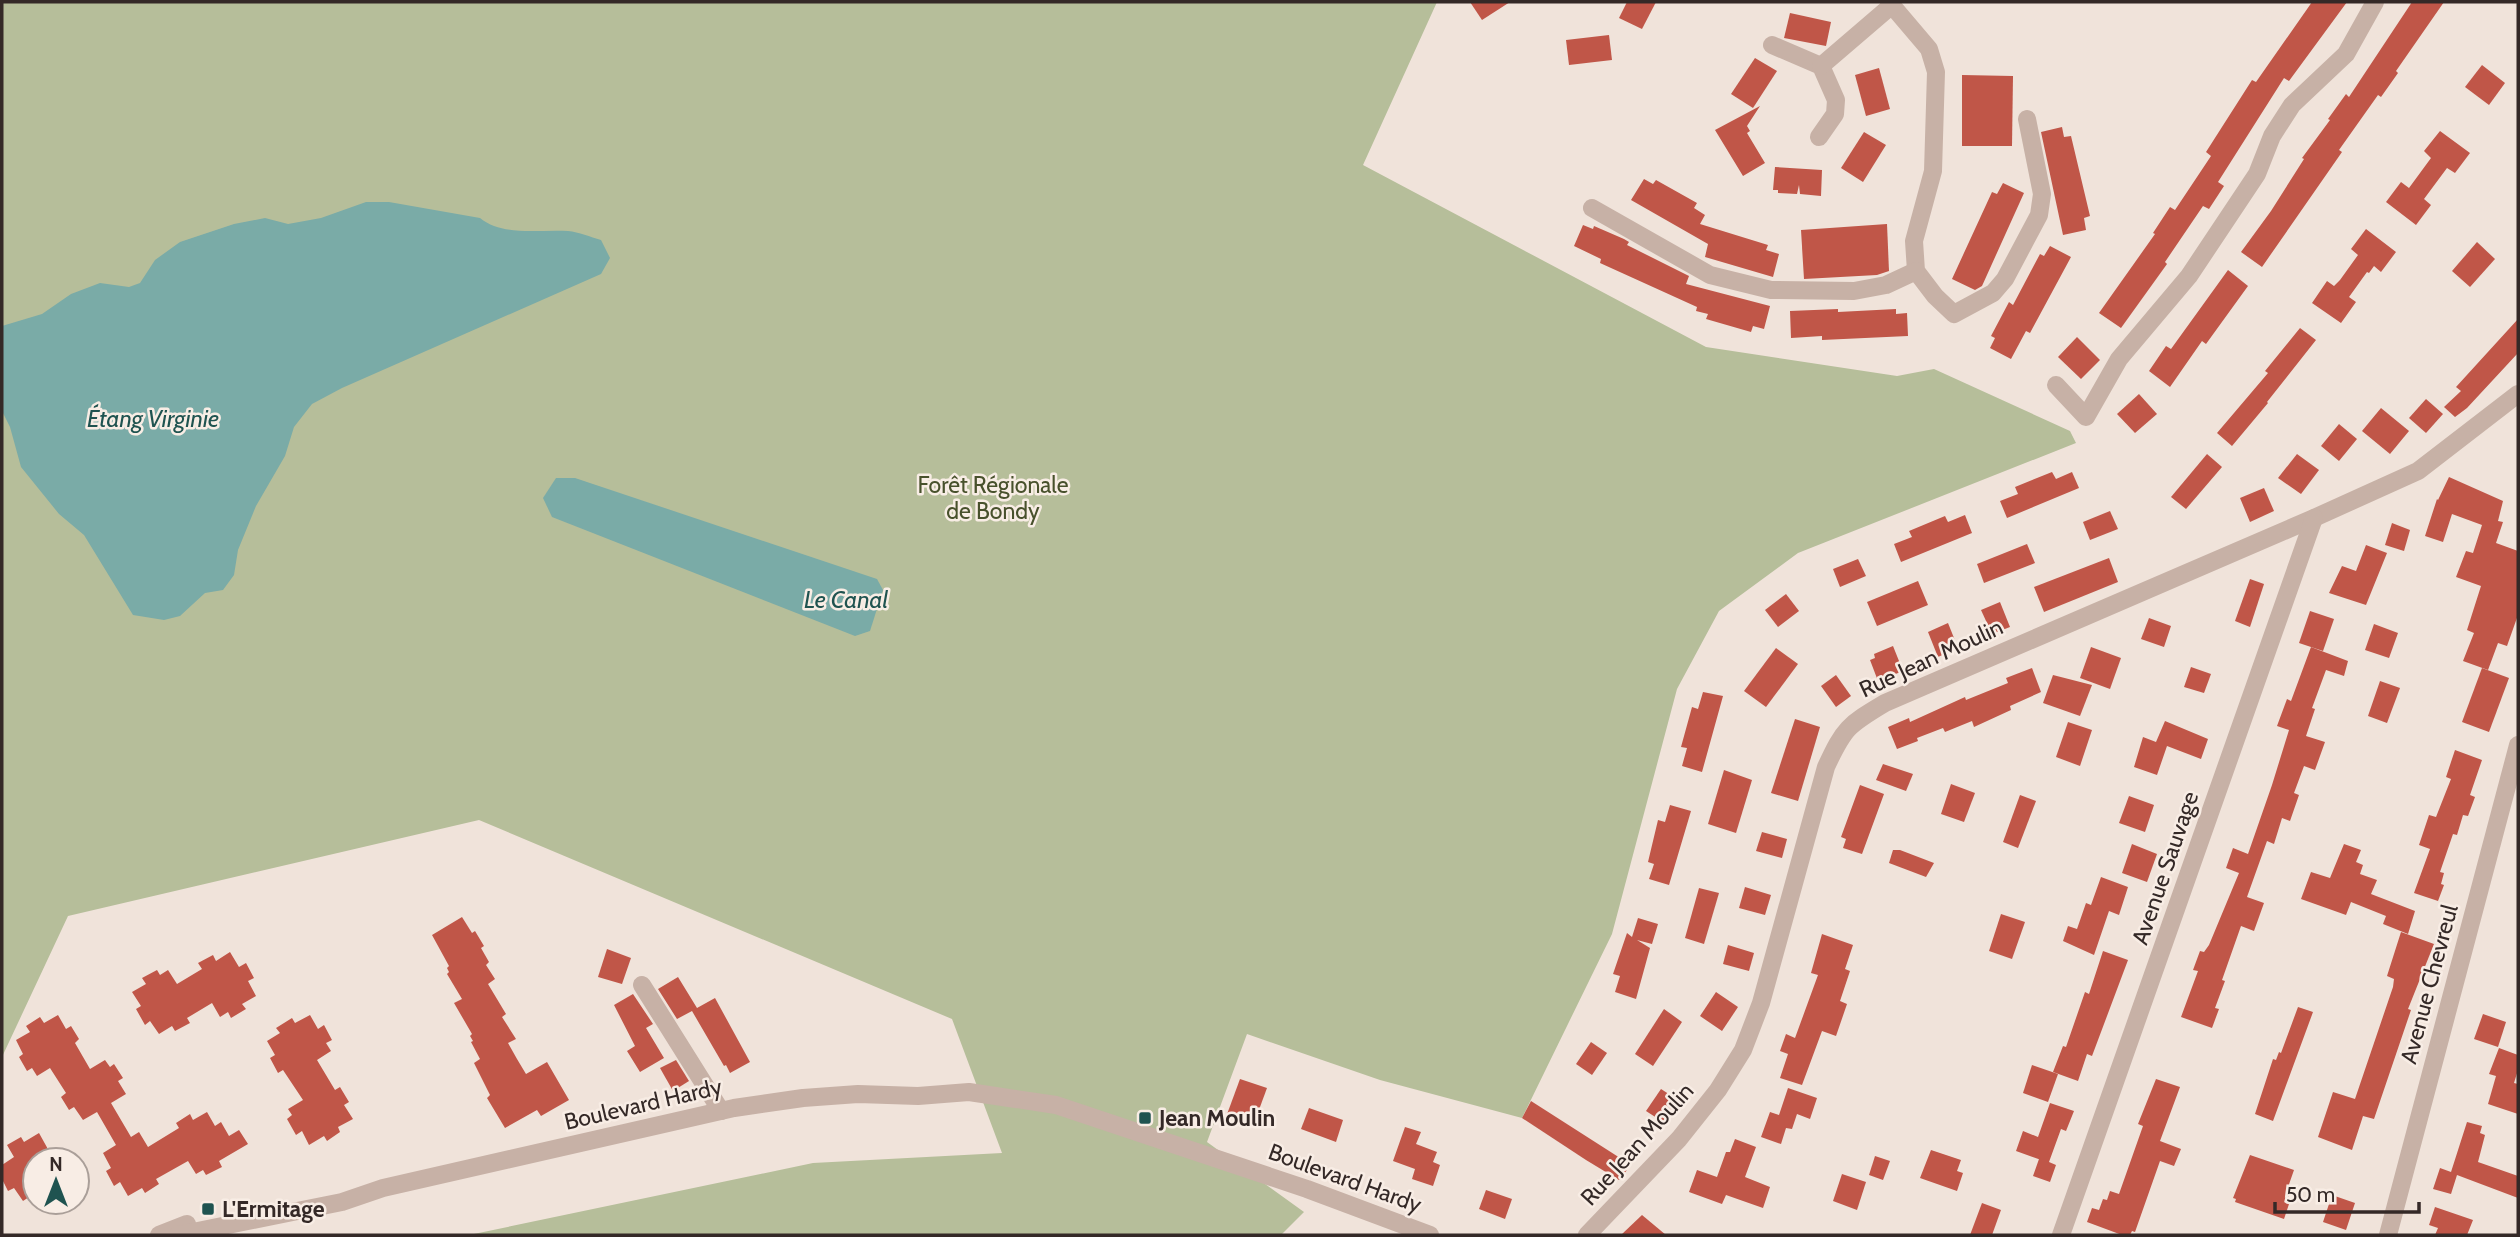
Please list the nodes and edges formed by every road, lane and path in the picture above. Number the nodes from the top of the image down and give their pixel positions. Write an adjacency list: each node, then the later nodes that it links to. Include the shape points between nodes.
1 (2375, 2): 9 (street, via 2346,54 2292,105 2272,136 2257,174 2189,276 2119,359 2086,417)
2 (1890, 4): 4 (street); 8 (street, via 1929,49 1936,72 1933,171 1914,241)
3 (1772, 45): 4 (street)
4 (1821, 66): 6 (street, via 1836,100 1835,114)
5 (2026, 119): 8 (street, via 2042,194 2039,215 2005,279 1993,293 1954,314)
6 (1819, 137)
7 (1592, 208): 8 (street, via 1710,275 1771,290 1854,291 1886,285)
8 (1916, 271)
9 (2056, 385)
10 (2518, 394): 11 (street, Rue Jean Moulin, via 2418,471)
11 (2314, 518): 19 (street, Rue Jean Moulin, via 1855,720 1841,735 1826,767 1761,1003 1743,1050 1679,1139); 20 (street, Avenue Sauvage)
12 (2518, 745): 21 (street, Avenue Chevreul)
13 (642, 985): 14 (street)
14 (721, 1111): 15 (street, Boulevard Hardy); 18 (street, Boulevard Hardy, via 858,1094 918,1096 1052,1116 1082,1115)
15 (383, 1188): 16 (street, Boulevard Hardy, via 338,1191 193,1222); 17 (street, Boulevard Hardy, via 342,1202)
16 (159, 1235)
17 (178, 1235)
18 (1430, 1235)
19 (1587, 1235)
20 (2062, 1235)
21 (2388, 1235)

